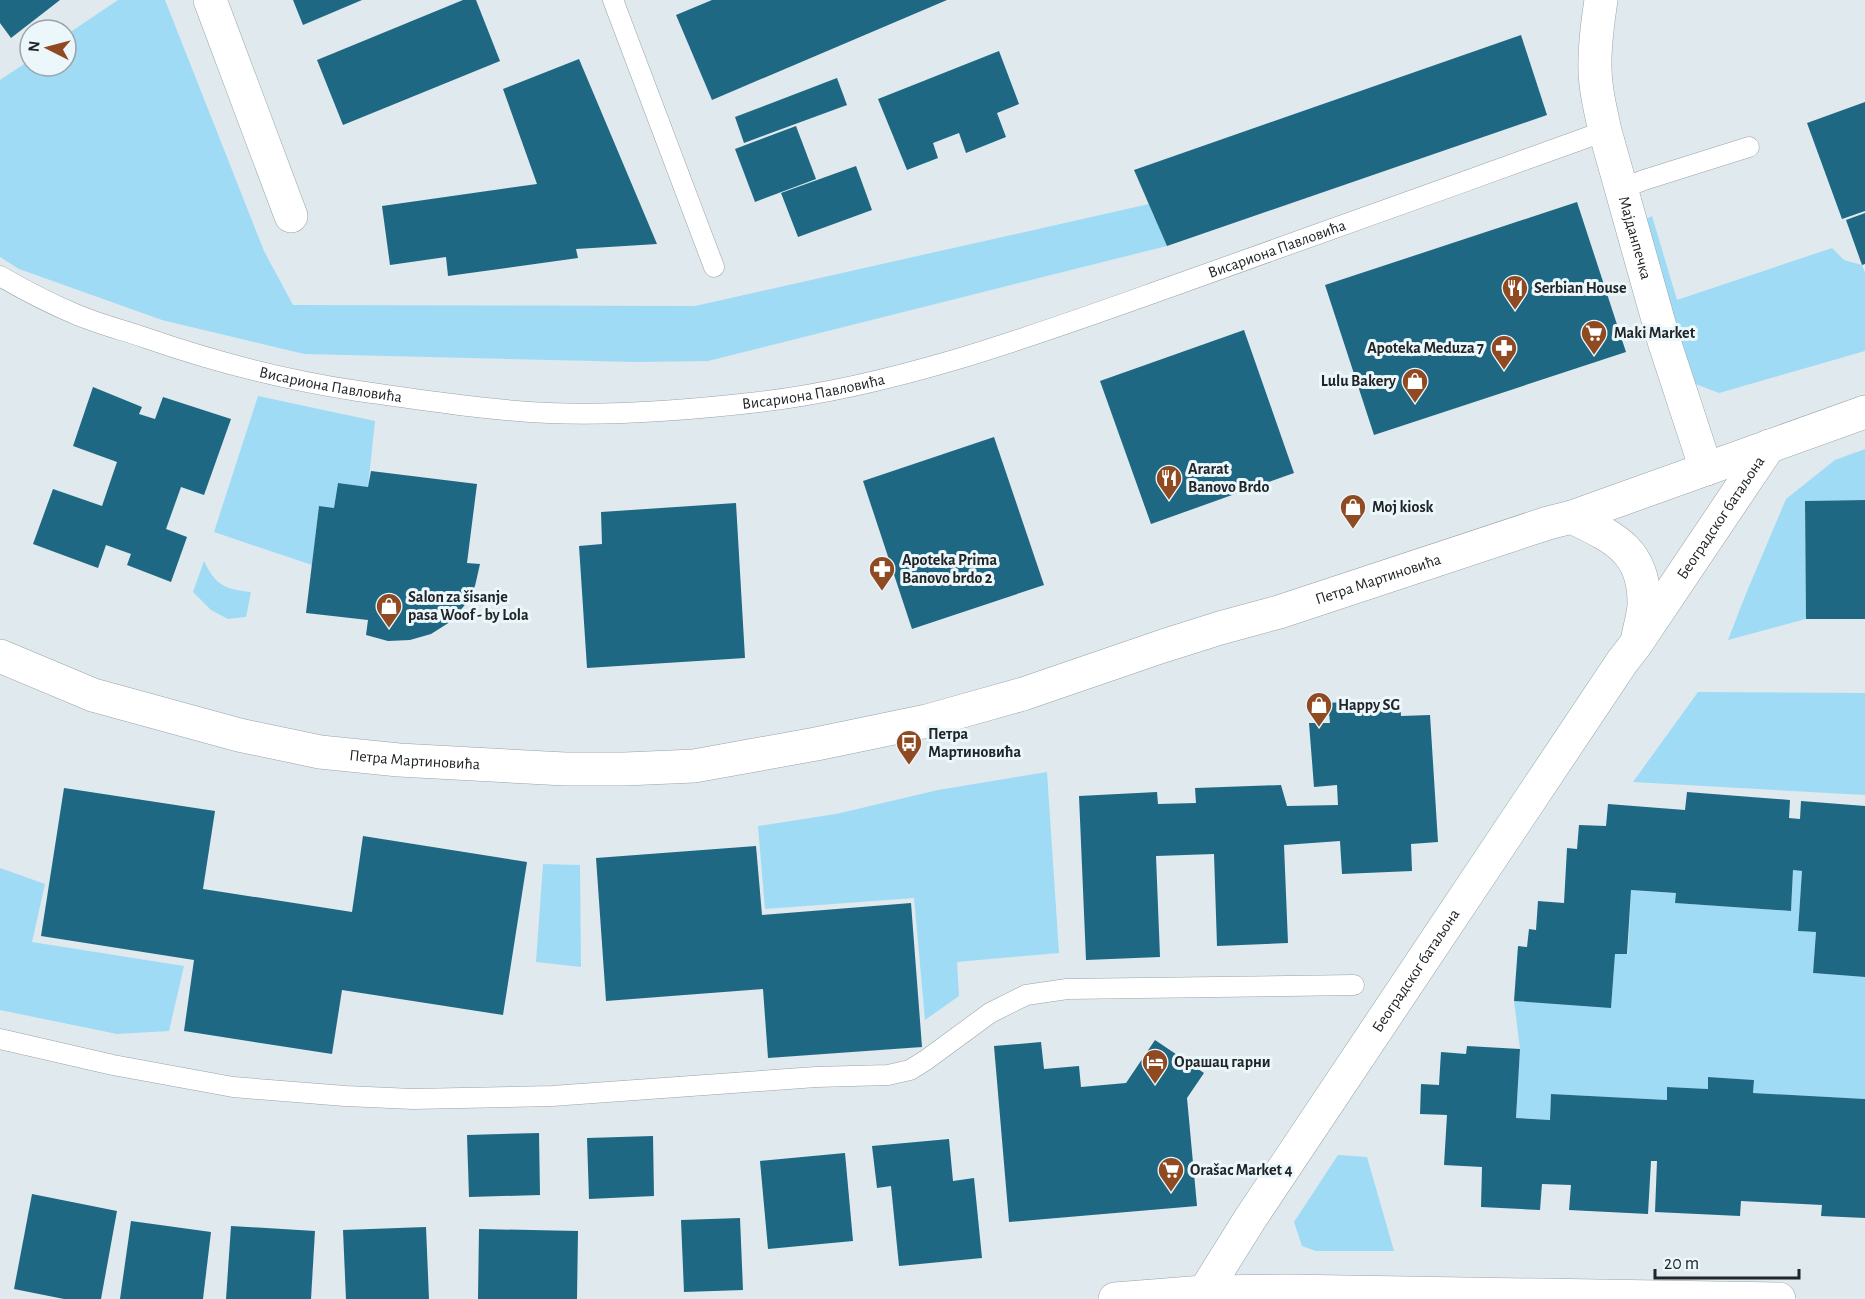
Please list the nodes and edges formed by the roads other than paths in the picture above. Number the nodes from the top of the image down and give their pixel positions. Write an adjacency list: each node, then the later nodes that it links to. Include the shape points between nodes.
1 (210, 0): 7 (street)
2 (613, 0): 8 (lane)
3 (1601, 0): 4 (street, Мајданпечка, via 1594,63)
4 (1605, 131): 6 (street, Мајданпечка); 9 (lane, Висариона Павловића, via 1055,328 947,362 848,387 685,408 610,414 549,413 321,385 229,364 75,314)
5 (1749, 147): 6 (lane)
6 (1621, 189): 12 (street, Мајданпечка, via 1664,341)
7 (291, 216)
8 (714, 267)
9 (0, 276)
10 (1865, 412): 11 (street, Београдског батаљона)
11 (1769, 446): 12 (street, Петра Мартиновића); 14 (street, Београдског батаљона)
12 (1706, 469): 13 (street, Петра Мартиновића)
13 (1572, 517): 14 (street, Београдског батаљона, via 1613,537 1628,550 1640,570 1645,601); 15 (street, Петра Мартиновића, via 954,714 694,766 565,769 320,752 239,735 93,695)
14 (1636, 644): 18 (street, Београдског батаљона)
15 (0, 656)
16 (1354, 985): 17 (lane, via 1067,989 1038,993 990,1013 910,1070 888,1075 552,1096 413,1100 233,1087)
17 (0, 1039)
18 (1202, 1296): 19 (street); 20 (street, via 1286,1291)
19 (1115, 1299)
20 (1779, 1299)

